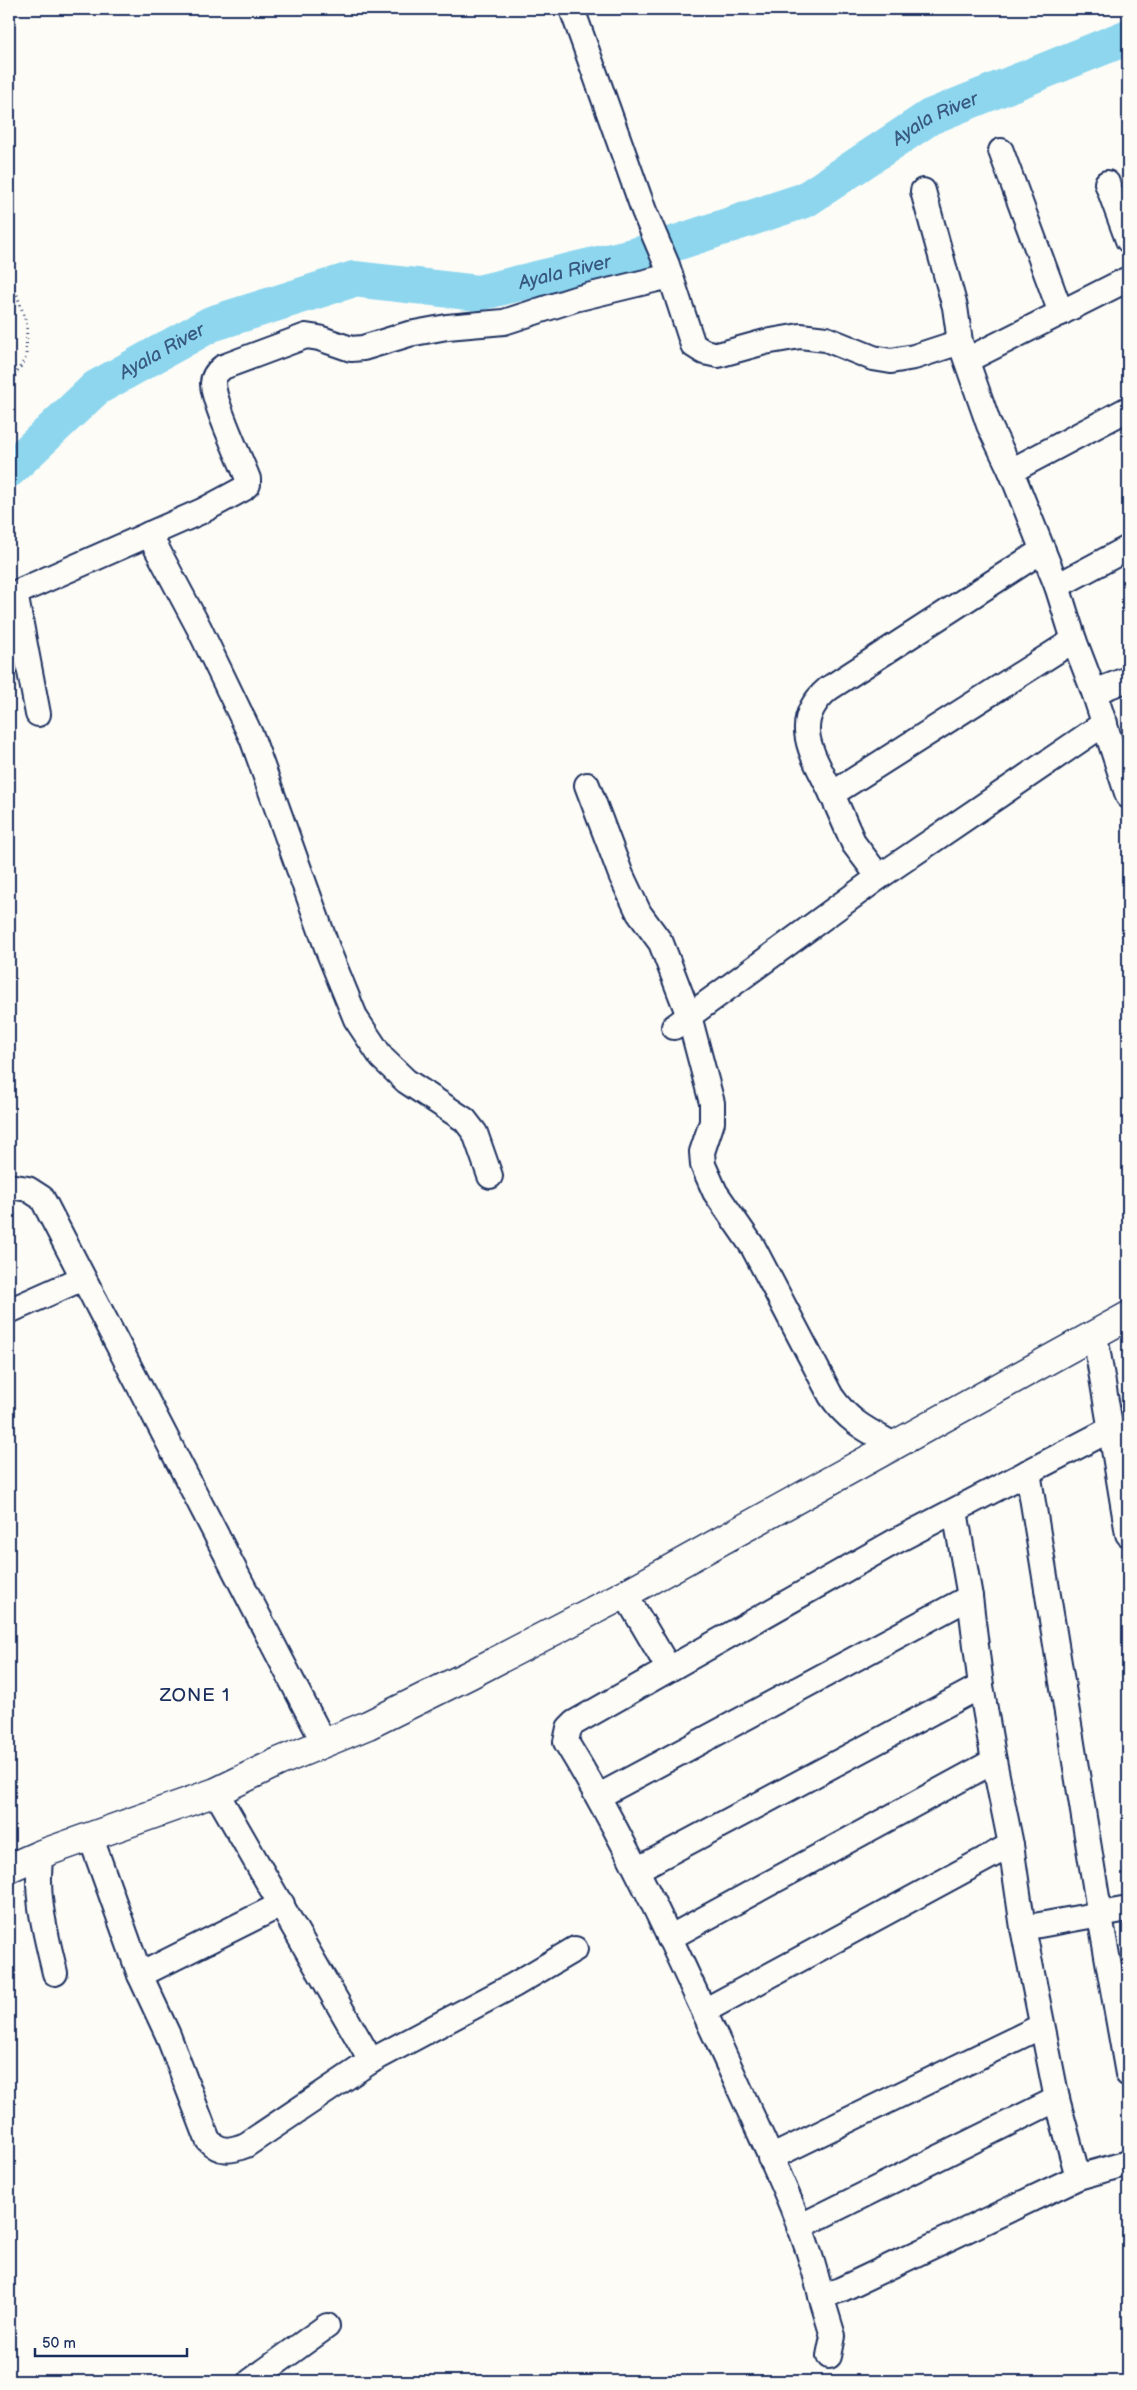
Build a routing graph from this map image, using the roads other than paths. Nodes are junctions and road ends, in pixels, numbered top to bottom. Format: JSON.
{"nodes":[{"id":1,"x":572,"y":9,"type":"edge"},
{"id":2,"x":1001,"y":151,"type":"dead end"},
{"id":3,"x":1107,"y":183,"type":"dead end"},
{"id":4,"x":923,"y":191,"type":"dead end"},
{"id":5,"x":1128,"y":240,"type":"edge"},
{"id":6,"x":668,"y":270,"type":"junction"},
{"id":7,"x":1128,"y":279,"type":"edge"},
{"id":8,"x":1061,"y":313,"type":"junction"},
{"id":9,"x":964,"y":351,"type":"junction"},
{"id":10,"x":1128,"y":409,"type":"edge"},
{"id":11,"x":1011,"y":470,"type":"junction"},
{"id":12,"x":149,"y":534,"type":"junction"},
{"id":13,"x":1128,"y":548,"type":"edge"},
{"id":14,"x":1043,"y":550,"type":"junction"},
{"id":15,"x":1057,"y":586,"type":"junction"},
{"id":16,"x":1074,"y":640,"type":"junction"},
{"id":17,"x":1128,"y":679,"type":"edge"},
{"id":18,"x":1094,"y":692,"type":"junction"},
{"id":19,"x":38,"y":714,"type":"dead end"},
{"id":20,"x":1105,"y":723,"type":"junction"},
{"id":21,"x":587,"y":785,"type":"dead end"},
{"id":22,"x":832,"y":794,"type":"junction"},
{"id":23,"x":1128,"y":796,"type":"edge"},
{"id":24,"x":879,"y":877,"type":"junction"},
{"id":25,"x":682,"y":1021,"type":"junction"},
{"id":26,"x":490,"y":1176,"type":"dead end"},
{"id":27,"x":9,"y":1186,"type":"edge"},
{"id":28,"x":83,"y":1278,"type":"junction"},
{"id":29,"x":9,"y":1311,"type":"edge"},
{"id":30,"x":1128,"y":1316,"type":"edge"},
{"id":31,"x":1094,"y":1335,"type":"junction"},
{"id":32,"x":1111,"y":1429,"type":"junction"},
{"id":33,"x":894,"y":1445,"type":"junction"},
{"id":34,"x":1028,"y":1472,"type":"junction"},
{"id":35,"x":956,"y":1511,"type":"junction"},
{"id":36,"x":1128,"y":1534,"type":"edge"},
{"id":37,"x":625,"y":1594,"type":"junction"},
{"id":38,"x":970,"y":1597,"type":"junction"},
{"id":39,"x":669,"y":1669,"type":"junction"},
{"id":40,"x":981,"y":1686,"type":"junction"},
{"id":41,"x":324,"y":1743,"type":"junction"},
{"id":42,"x":994,"y":1761,"type":"junction"},
{"id":43,"x":216,"y":1792,"type":"junction"},
{"id":44,"x":599,"y":1796,"type":"junction"},
{"id":45,"x":91,"y":1838,"type":"junction"},
{"id":46,"x":1011,"y":1845,"type":"junction"},
{"id":47,"x":41,"y":1854,"type":"junction"},
{"id":48,"x":9,"y":1868,"type":"edge"},
{"id":49,"x":638,"y":1869,"type":"junction"},
{"id":50,"x":282,"y":1904,"type":"junction"},
{"id":51,"x":1128,"y":1908,"type":"edge"},
{"id":52,"x":1100,"y":1916,"type":"junction"},
{"id":53,"x":1023,"y":1928,"type":"junction"},
{"id":54,"x":669,"y":1938,"type":"junction"},
{"id":55,"x":575,"y":1949,"type":"dead end"},
{"id":56,"x":55,"y":1973,"type":"dead end"},
{"id":57,"x":140,"y":1975,"type":"junction"},
{"id":58,"x":704,"y":2011,"type":"junction"},
{"id":59,"x":1042,"y":2026,"type":"junction"},
{"id":60,"x":372,"y":2060,"type":"junction"},
{"id":61,"x":1128,"y":2074,"type":"edge"},
{"id":62,"x":1057,"y":2099,"type":"junction"},
{"id":63,"x":770,"y":2158,"type":"junction"},
{"id":64,"x":1128,"y":2163,"type":"edge"},
{"id":65,"x":1078,"y":2177,"type":"junction"},
{"id":66,"x":799,"y":2227,"type":"junction"},
{"id":67,"x":821,"y":2296,"type":"junction"},
{"id":68,"x":327,"y":2326,"type":"dead end"},
{"id":69,"x":829,"y":2356,"type":"dead end"},
{"id":70,"x":251,"y":2381,"type":"edge"}],
"edges":[{"from":1,"to":6,"type":"street"},
{"from":2,"to":8,"type":"street"},
{"from":3,"to":5,"type":"street"},
{"from":4,"to":9,"type":"street"},
{"from":6,"to":9,"type":"street"},
{"from":6,"to":12,"type":"street"},
{"from":7,"to":8,"type":"street"},
{"from":8,"to":9,"type":"street"},
{"from":9,"to":11,"type":"street"},
{"from":10,"to":11,"type":"street"},
{"from":11,"to":14,"type":"street"},
{"from":12,"to":19,"type":"street"},
{"from":12,"to":26,"type":"street"},
{"from":13,"to":15,"type":"street"},
{"from":14,"to":15,"type":"street"},
{"from":14,"to":22,"type":"street"},
{"from":15,"to":16,"type":"street"},
{"from":16,"to":18,"type":"street"},
{"from":16,"to":22,"type":"street"},
{"from":17,"to":18,"type":"street"},
{"from":18,"to":20,"type":"street"},
{"from":20,"to":23,"type":"street"},
{"from":20,"to":24,"type":"street"},
{"from":21,"to":25,"type":"street"},
{"from":22,"to":24,"type":"street"},
{"from":24,"to":25,"type":"street"},
{"from":25,"to":33,"type":"street"},
{"from":27,"to":28,"type":"street"},
{"from":28,"to":29,"type":"street"},
{"from":28,"to":41,"type":"street"},
{"from":30,"to":31,"type":"street"},
{"from":31,"to":32,"type":"street"},
{"from":31,"to":33,"type":"street"},
{"from":32,"to":34,"type":"street"},
{"from":32,"to":36,"type":"street"},
{"from":33,"to":37,"type":"street"},
{"from":34,"to":35,"type":"street"},
{"from":34,"to":52,"type":"street"},
{"from":35,"to":38,"type":"street"},
{"from":35,"to":39,"type":"street"},
{"from":37,"to":39,"type":"street"},
{"from":37,"to":41,"type":"street"},
{"from":38,"to":40,"type":"street"},
{"from":38,"to":44,"type":"street"},
{"from":39,"to":44,"type":"street"},
{"from":40,"to":42,"type":"street"},
{"from":40,"to":49,"type":"street"},
{"from":41,"to":43,"type":"street"},
{"from":42,"to":46,"type":"street"},
{"from":42,"to":54,"type":"street"},
{"from":43,"to":45,"type":"street"},
{"from":43,"to":50,"type":"street"},
{"from":44,"to":49,"type":"street"},
{"from":45,"to":47,"type":"street"},
{"from":45,"to":57,"type":"street"},
{"from":46,"to":53,"type":"street"},
{"from":46,"to":58,"type":"street"},
{"from":47,"to":48,"type":"street"},
{"from":47,"to":56,"type":"street"},
{"from":49,"to":54,"type":"street"},
{"from":50,"to":57,"type":"street"},
{"from":50,"to":60,"type":"street"},
{"from":51,"to":52,"type":"street"},
{"from":52,"to":53,"type":"street"},
{"from":52,"to":61,"type":"street"},
{"from":53,"to":59,"type":"street"},
{"from":54,"to":58,"type":"street"},
{"from":55,"to":60,"type":"street"},
{"from":57,"to":60,"type":"street"},
{"from":58,"to":63,"type":"street"},
{"from":59,"to":62,"type":"street"},
{"from":59,"to":63,"type":"street"},
{"from":62,"to":65,"type":"street"},
{"from":62,"to":66,"type":"street"},
{"from":63,"to":66,"type":"street"},
{"from":64,"to":65,"type":"street"},
{"from":65,"to":67,"type":"street"},
{"from":66,"to":67,"type":"street"},
{"from":67,"to":69,"type":"street"},
{"from":68,"to":70,"type":"street"}]}
